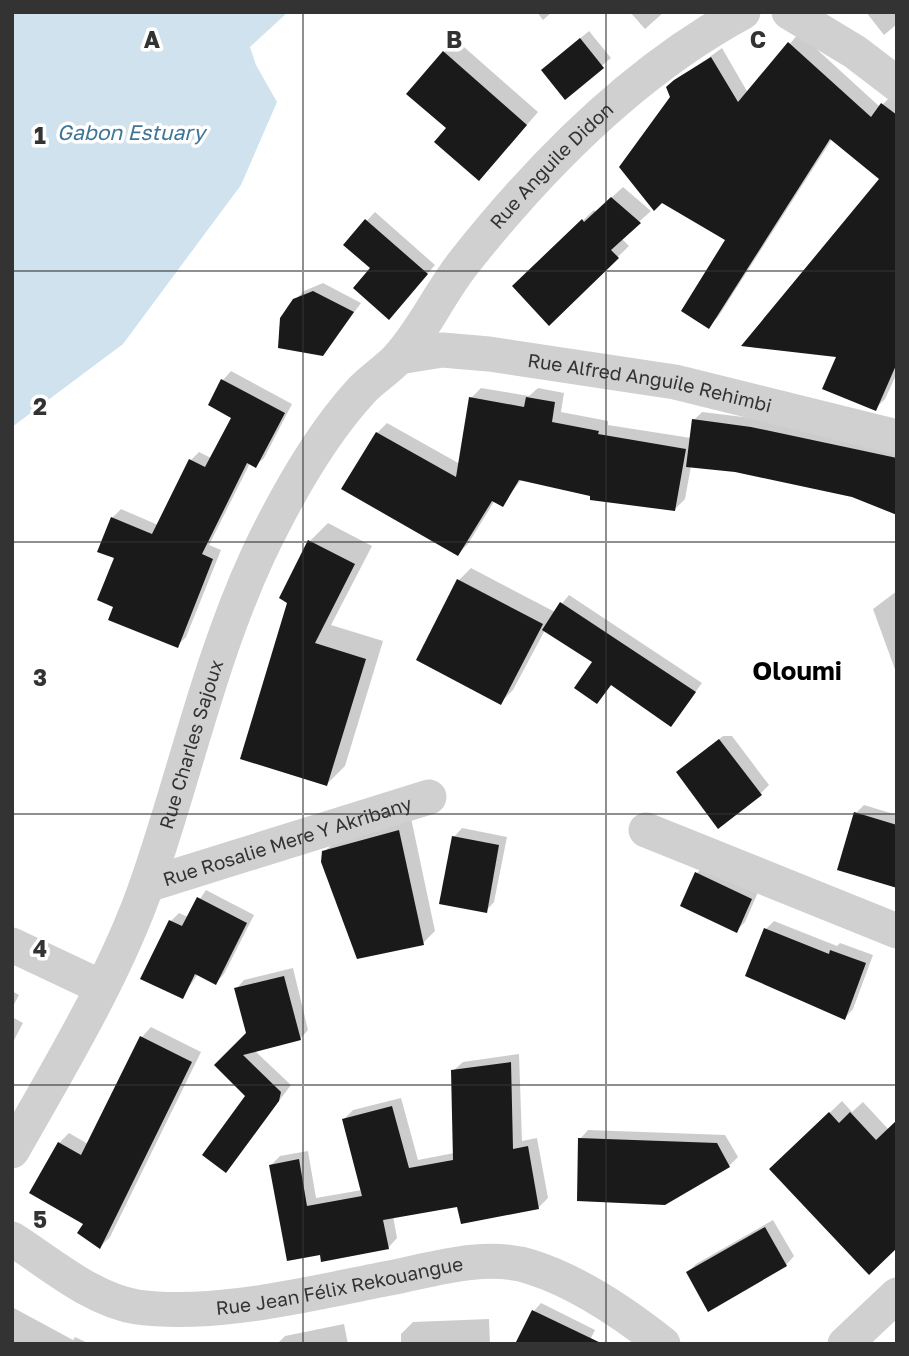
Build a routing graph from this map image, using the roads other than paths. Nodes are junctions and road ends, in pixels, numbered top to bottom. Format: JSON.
{"nodes":[{"id":1,"x":743,"y":12,"type":"edge"},
{"id":2,"x":789,"y":12,"type":"edge"},
{"id":3,"x":897,"y":84,"type":"edge"},
{"id":4,"x":399,"y":357,"type":"junction"},
{"id":5,"x":897,"y":437,"type":"edge"},
{"id":6,"x":429,"y":797,"type":"dead end"},
{"id":7,"x":646,"y":830,"type":"dead end"},
{"id":8,"x":147,"y":885,"type":"junction"},
{"id":9,"x":897,"y":930,"type":"edge"},
{"id":10,"x":12,"y":945,"type":"edge"},
{"id":11,"x":100,"y":987,"type":"junction"},
{"id":12,"x":12,"y":1151,"type":"edge"},
{"id":13,"x":12,"y":1239,"type":"edge"},
{"id":14,"x":897,"y":1295,"type":"edge"},
{"id":15,"x":663,"y":1344,"type":"edge"},
{"id":16,"x":845,"y":1344,"type":"edge"}],
"edges":[{"from":1,"to":4,"type":"street","name":"Rue Anguile Didon"},
{"from":2,"to":3,"type":"street"},
{"from":4,"to":5,"type":"street","name":"Rue Alfred Anguile Rehimbi"},
{"from":4,"to":8,"type":"street","name":"Rue Charles Sajoux"},
{"from":6,"to":8,"type":"street","name":"Rue Rosalie Mere Y Akribany"},
{"from":7,"to":9,"type":"street"},
{"from":8,"to":11,"type":"street","name":"Rue Charles Sajoux"},
{"from":10,"to":11,"type":"street"},
{"from":11,"to":12,"type":"street","name":"Rue Charles Sajoux"},
{"from":13,"to":15,"type":"street","name":"Rue Jean Félix Rekouangue"},
{"from":14,"to":16,"type":"street"}]}
